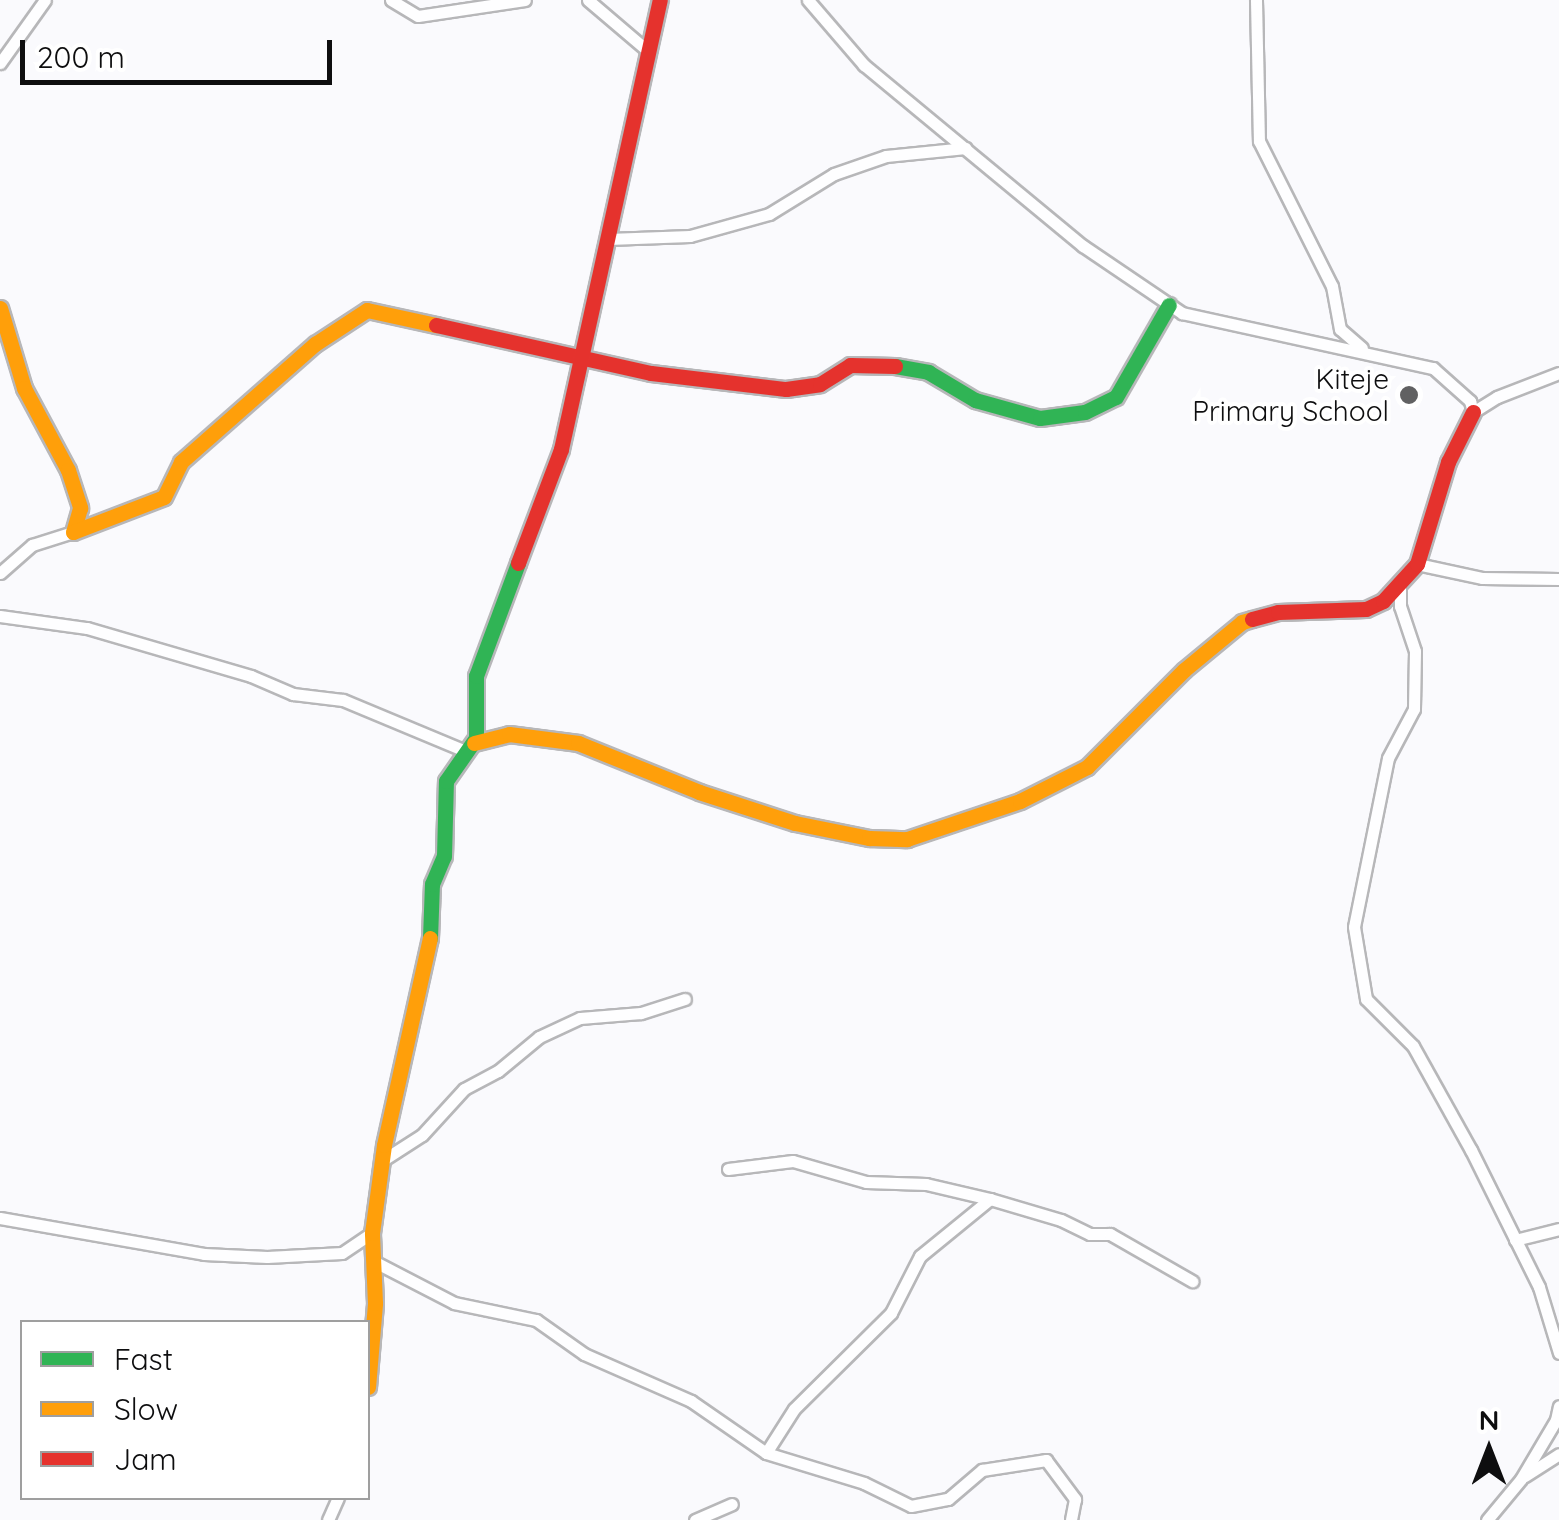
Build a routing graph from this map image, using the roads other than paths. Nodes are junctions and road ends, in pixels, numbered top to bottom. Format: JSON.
{"nodes":[{"id":1,"x":45,"y":0,"type":"edge"},
{"id":2,"x":391,"y":0,"type":"edge"},
{"id":3,"x":525,"y":0,"type":"edge"},
{"id":4,"x":588,"y":0,"type":"edge"},
{"id":5,"x":660,"y":0,"type":"edge"},
{"id":6,"x":808,"y":0,"type":"edge"},
{"id":7,"x":1256,"y":0,"type":"edge"},
{"id":8,"x":649,"y":52,"type":"junction"},
{"id":9,"x":0,"y":63,"type":"edge"},
{"id":10,"x":966,"y":148,"type":"junction"},
{"id":11,"x":608,"y":239,"type":"junction"},
{"id":12,"x":1170,"y":305,"type":"junction"},
{"id":13,"x":0,"y":308,"type":"edge"},
{"id":14,"x":6,"y":347,"type":"edge"},
{"id":15,"x":1366,"y":351,"type":"junction"},
{"id":16,"x":581,"y":358,"type":"junction"},
{"id":17,"x":1559,"y":373,"type":"edge"},
{"id":18,"x":1473,"y":412,"type":"junction"},
{"id":19,"x":73,"y":532,"type":"junction"},
{"id":20,"x":1417,"y":564,"type":"junction"},
{"id":21,"x":0,"y":573,"type":"edge"},
{"id":22,"x":1559,"y":579,"type":"edge"},
{"id":23,"x":1400,"y":583,"type":"junction"},
{"id":24,"x":0,"y":616,"type":"edge"},
{"id":25,"x":468,"y":746,"type":"junction"},
{"id":26,"x":685,"y":999,"type":"dead end"},
{"id":27,"x":383,"y":1160,"type":"junction"},
{"id":28,"x":728,"y":1169,"type":"dead end"},
{"id":29,"x":990,"y":1198,"type":"junction"},
{"id":30,"x":0,"y":1218,"type":"edge"},
{"id":31,"x":1559,"y":1229,"type":"edge"},
{"id":32,"x":372,"y":1233,"type":"junction"},
{"id":33,"x":1515,"y":1240,"type":"junction"},
{"id":34,"x":375,"y":1262,"type":"junction"},
{"id":35,"x":1192,"y":1281,"type":"dead end"},
{"id":36,"x":370,"y":1351,"type":"edge"},
{"id":37,"x":1559,"y":1353,"type":"edge"},
{"id":38,"x":1559,"y":1406,"type":"edge"},
{"id":39,"x":766,"y":1453,"type":"junction"},
{"id":40,"x":1559,"y":1454,"type":"edge"},
{"id":41,"x":1522,"y":1479,"type":"junction"},
{"id":42,"x":732,"y":1504,"type":"dead end"},
{"id":43,"x":695,"y":1520,"type":"edge"},
{"id":44,"x":1071,"y":1520,"type":"edge"},
{"id":45,"x":1487,"y":1520,"type":"edge"}],
"edges":[{"from":1,"to":9,"type":"street"},
{"from":2,"to":3,"type":"street"},
{"from":4,"to":8,"type":"street"},
{"from":5,"to":8,"type":"street"},
{"from":6,"to":10,"type":"street"},
{"from":7,"to":15,"type":"street"},
{"from":8,"to":11,"type":"street"},
{"from":10,"to":11,"type":"street"},
{"from":10,"to":12,"type":"street"},
{"from":11,"to":16,"type":"street"},
{"from":12,"to":15,"type":"street"},
{"from":12,"to":16,"type":"street"},
{"from":13,"to":14,"type":"street"},
{"from":14,"to":19,"type":"street"},
{"from":15,"to":18,"type":"street"},
{"from":16,"to":19,"type":"street"},
{"from":16,"to":25,"type":"street"},
{"from":17,"to":18,"type":"street"},
{"from":18,"to":20,"type":"street"},
{"from":19,"to":21,"type":"street"},
{"from":20,"to":22,"type":"street"},
{"from":20,"to":23,"type":"street"},
{"from":23,"to":25,"type":"street"},
{"from":23,"to":33,"type":"street"},
{"from":24,"to":25,"type":"street"},
{"from":25,"to":27,"type":"street"},
{"from":26,"to":27,"type":"street"},
{"from":27,"to":32,"type":"street"},
{"from":28,"to":29,"type":"street"},
{"from":29,"to":35,"type":"street"},
{"from":29,"to":39,"type":"street"},
{"from":30,"to":32,"type":"street"},
{"from":31,"to":33,"type":"street"},
{"from":32,"to":34,"type":"street"},
{"from":33,"to":37,"type":"street"},
{"from":34,"to":36,"type":"street"},
{"from":34,"to":39,"type":"street"},
{"from":38,"to":41,"type":"street"},
{"from":39,"to":44,"type":"street"},
{"from":40,"to":41,"type":"street"},
{"from":41,"to":45,"type":"street"},
{"from":42,"to":43,"type":"street"}]}
